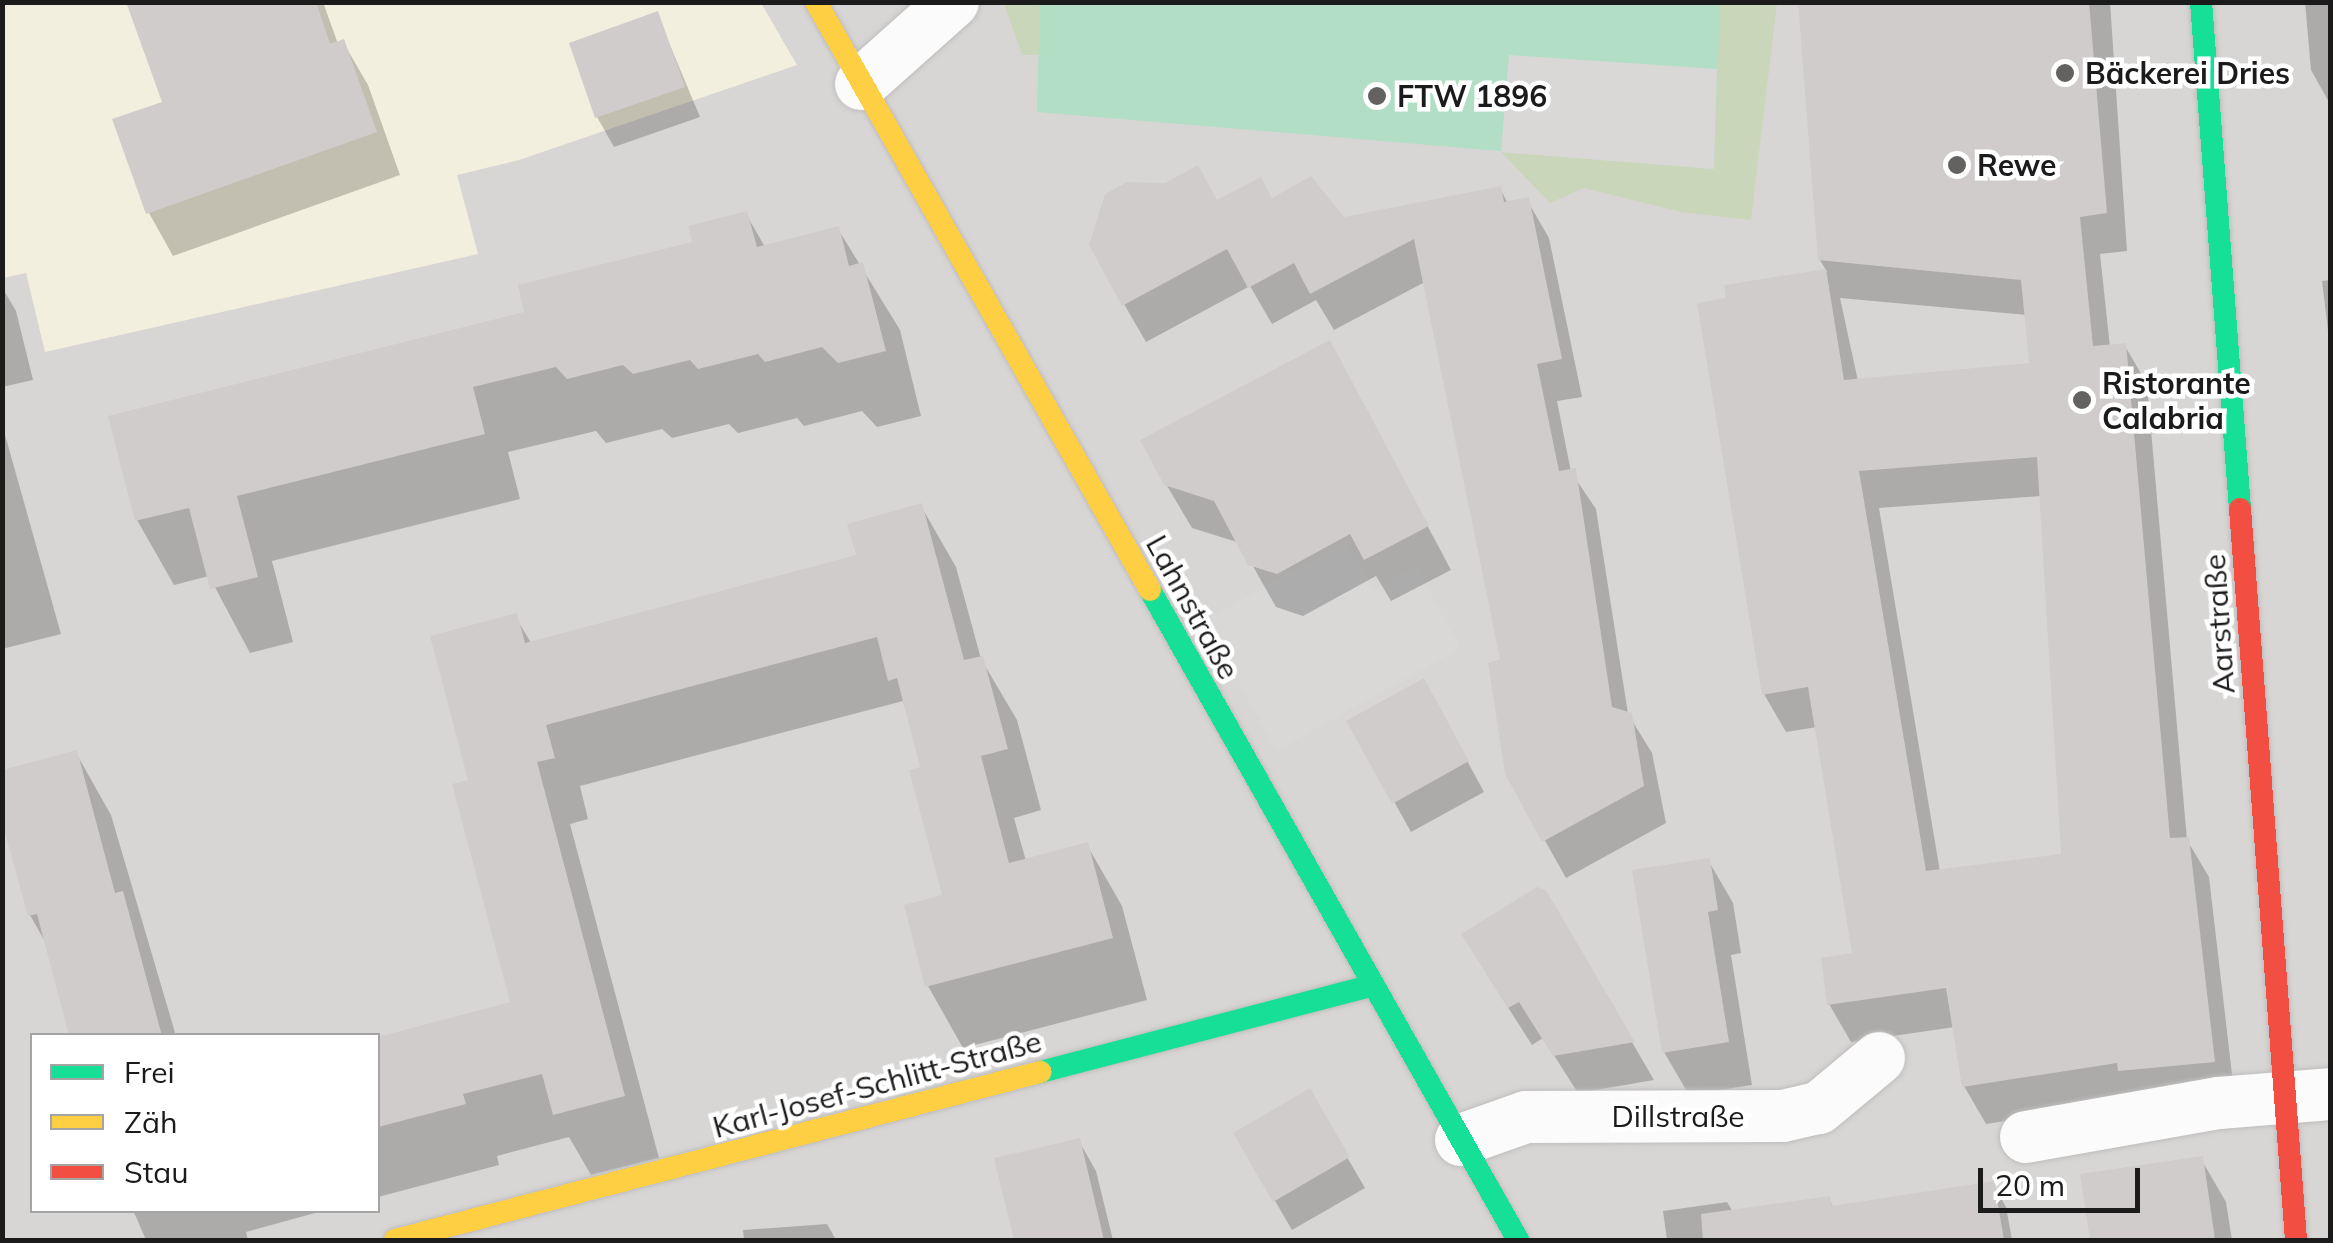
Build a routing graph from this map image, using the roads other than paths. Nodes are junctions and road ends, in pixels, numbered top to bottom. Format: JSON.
{"nodes":[{"id":1,"x":816,"y":2,"type":"edge"},
{"id":2,"x":954,"y":2,"type":"edge"},
{"id":3,"x":2202,"y":2,"type":"edge"},
{"id":4,"x":861,"y":84,"type":"junction"},
{"id":5,"x":1373,"y":985,"type":"junction"},
{"id":6,"x":1879,"y":1058,"type":"dead end"},
{"id":7,"x":2308,"y":1094,"type":"edge"},
{"id":8,"x":2026,"y":1137,"type":"dead end"},
{"id":9,"x":1462,"y":1140,"type":"junction"},
{"id":10,"x":396,"y":1240,"type":"edge"},
{"id":11,"x":1518,"y":1240,"type":"edge"},
{"id":12,"x":2296,"y":1240,"type":"edge"}],
"edges":[{"from":1,"to":4,"type":"street","name":"Lahnstraße"},
{"from":2,"to":4,"type":"street"},
{"from":3,"to":7,"type":"street","name":"Aarstraße"},
{"from":4,"to":5,"type":"street","name":"Lahnstraße"},
{"from":5,"to":9,"type":"street","name":"Lahnstraße"},
{"from":5,"to":10,"type":"street","name":"Karl-Josef-Schlitt-Straße"},
{"from":6,"to":9,"type":"street","name":"Dillstraße"},
{"from":7,"to":8,"type":"street"},
{"from":7,"to":12,"type":"street","name":"Aarstraße"},
{"from":9,"to":11,"type":"street","name":"Lahnstraße"}]}
